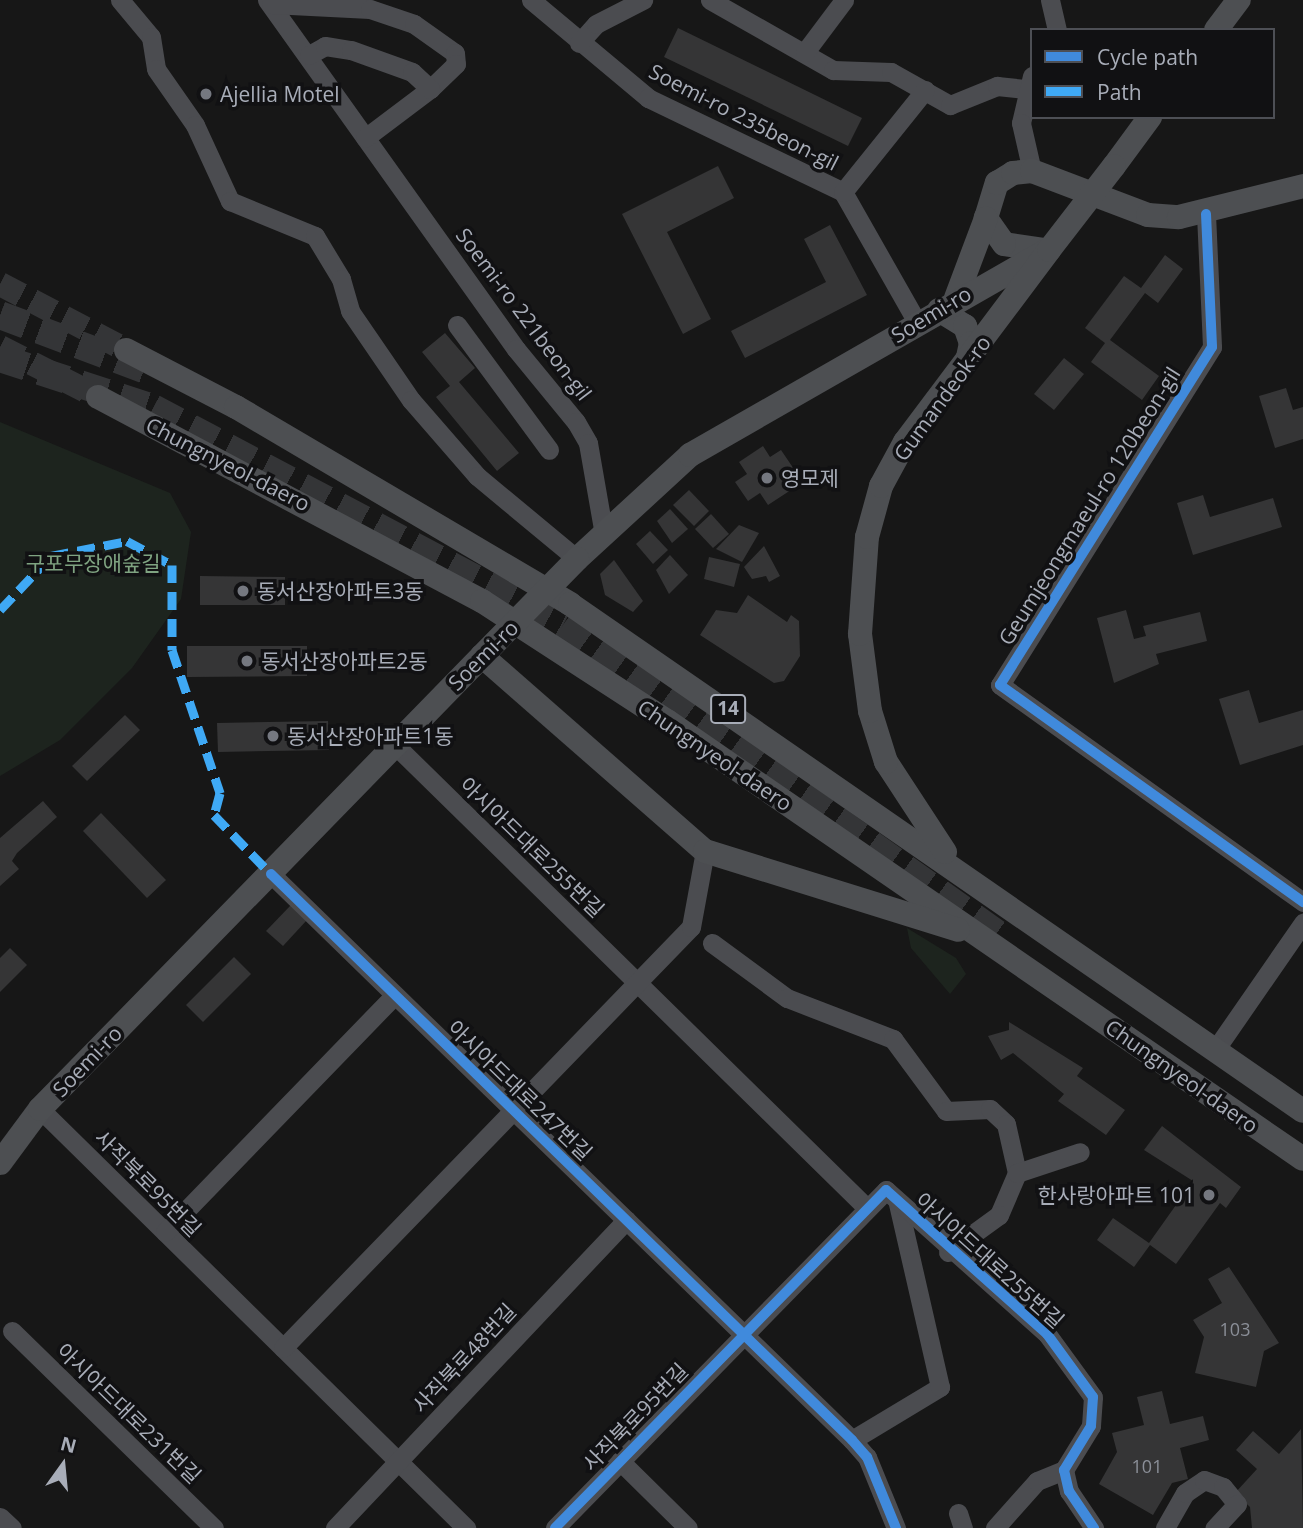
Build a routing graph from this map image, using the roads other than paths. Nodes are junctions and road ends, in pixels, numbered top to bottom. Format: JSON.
{"nodes":[{"id":1,"x":120,"y":0,"type":"edge"},
{"id":2,"x":531,"y":0,"type":"edge"},
{"id":3,"x":643,"y":0,"type":"edge"},
{"id":4,"x":710,"y":0,"type":"edge"},
{"id":5,"x":844,"y":0,"type":"edge"},
{"id":6,"x":1050,"y":0,"type":"edge"},
{"id":7,"x":1239,"y":0,"type":"edge"},
{"id":8,"x":269,"y":2,"type":"edge"},
{"id":9,"x":1057,"y":28,"type":"edge"},
{"id":10,"x":1218,"y":28,"type":"edge"},
{"id":11,"x":579,"y":43,"type":"junction"},
{"id":12,"x":805,"y":52,"type":"junction"},
{"id":13,"x":309,"y":55,"type":"junction"},
{"id":14,"x":1030,"y":82,"type":"edge"},
{"id":15,"x":430,"y":89,"type":"junction"},
{"id":16,"x":925,"y":90,"type":"junction"},
{"id":17,"x":1149,"y":119,"type":"edge"},
{"id":18,"x":365,"y":138,"type":"junction"},
{"id":19,"x":1032,"y":171,"type":"junction"},
{"id":20,"x":1303,"y":186,"type":"edge"},
{"id":21,"x":843,"y":192,"type":"junction"},
{"id":22,"x":1206,"y":214,"type":"junction"},
{"id":23,"x":986,"y":218,"type":"junction"},
{"id":24,"x":1049,"y":250,"type":"junction"},
{"id":25,"x":947,"y":304,"type":"junction"},
{"id":26,"x":918,"y":324,"type":"junction"},
{"id":27,"x":457,"y":325,"type":"dead end"},
{"id":28,"x":126,"y":350,"type":"tunnel mouth"},
{"id":29,"x":521,"y":352,"type":"junction"},
{"id":30,"x":967,"y":362,"type":"junction"},
{"id":31,"x":493,"y":374,"type":"junction"},
{"id":32,"x":98,"y":397,"type":"tunnel mouth"},
{"id":33,"x":549,"y":450,"type":"dead end"},
{"id":34,"x":604,"y":535,"type":"junction"},
{"id":35,"x":577,"y":559,"type":"junction"},
{"id":36,"x":482,"y":656,"type":"junction"},
{"id":37,"x":394,"y":744,"type":"junction"},
{"id":38,"x":705,"y":851,"type":"junction"},
{"id":39,"x":958,"y":869,"type":"junction"},
{"id":40,"x":271,"y":874,"type":"junction"},
{"id":41,"x":1303,"y":902,"type":"edge"},
{"id":42,"x":1303,"y":923,"type":"edge"},
{"id":43,"x":982,"y":937,"type":"junction"},
{"id":44,"x":712,"y":943,"type":"dead end"},
{"id":45,"x":638,"y":983,"type":"junction"},
{"id":46,"x":395,"y":995,"type":"junction"},
{"id":47,"x":1215,"y":1050,"type":"junction"},
{"id":48,"x":40,"y":1109,"type":"junction"},
{"id":49,"x":515,"y":1111,"type":"junction"},
{"id":50,"x":1303,"y":1111,"type":"edge"},
{"id":51,"x":1080,"y":1152,"type":"dead end"},
{"id":52,"x":1303,"y":1159,"type":"edge"},
{"id":53,"x":0,"y":1163,"type":"edge"},
{"id":54,"x":1017,"y":1173,"type":"junction"},
{"id":55,"x":898,"y":1203,"type":"junction"},
{"id":56,"x":865,"y":1206,"type":"junction"},
{"id":57,"x":626,"y":1220,"type":"junction"},
{"id":58,"x":165,"y":1232,"type":"junction"},
{"id":59,"x":948,"y":1252,"type":"junction"},
{"id":60,"x":12,"y":1331,"type":"dead end"},
{"id":61,"x":743,"y":1333,"type":"junction"},
{"id":62,"x":283,"y":1348,"type":"junction"},
{"id":63,"x":852,"y":1440,"type":"junction"},
{"id":64,"x":398,"y":1461,"type":"junction"},
{"id":65,"x":620,"y":1461,"type":"junction"},
{"id":66,"x":1064,"y":1470,"type":"junction"},
{"id":67,"x":0,"y":1517,"type":"edge"},
{"id":68,"x":12,"y":1528,"type":"edge"},
{"id":69,"x":214,"y":1528,"type":"edge"},
{"id":70,"x":335,"y":1528,"type":"edge"},
{"id":71,"x":466,"y":1528,"type":"edge"},
{"id":72,"x":555,"y":1528,"type":"edge"},
{"id":73,"x":688,"y":1528,"type":"edge"},
{"id":74,"x":896,"y":1528,"type":"edge"},
{"id":75,"x":995,"y":1528,"type":"edge"},
{"id":76,"x":1094,"y":1528,"type":"edge"},
{"id":77,"x":1166,"y":1528,"type":"edge"},
{"id":78,"x":1215,"y":1528,"type":"edge"}],
"edges":[{"from":1,"to":35,"type":"street"},
{"from":2,"to":11,"type":"street","name":"Soemi-ro 235beon-gil"},
{"from":3,"to":11,"type":"street"},
{"from":4,"to":12,"type":"street"},
{"from":5,"to":12,"type":"street"},
{"from":6,"to":9,"type":"street"},
{"from":7,"to":10,"type":"main road"},
{"from":8,"to":13,"type":"street","name":"Soemi-ro 221beon-gil"},
{"from":8,"to":15,"type":"street","name":"Soemi-ro 221beon-gil"},
{"from":11,"to":21,"type":"street","name":"Soemi-ro 235beon-gil"},
{"from":12,"to":16,"type":"street"},
{"from":13,"to":15,"type":"street"},
{"from":13,"to":18,"type":"street","name":"Soemi-ro 221beon-gil"},
{"from":14,"to":16,"type":"street"},
{"from":14,"to":19,"type":"street"},
{"from":15,"to":18,"type":"street","name":"Soemi-ro 221beon-gil"},
{"from":16,"to":21,"type":"street","name":"Soemi-ro 235beon-gil"},
{"from":17,"to":24,"type":"main road","name":"Gumandeok-ro","bridge":true},
{"from":18,"to":29,"type":"street","name":"Soemi-ro 221beon-gil"},
{"from":19,"to":22,"type":"main road"},
{"from":19,"to":23,"type":"main road"},
{"from":20,"to":22,"type":"main road"},
{"from":21,"to":26,"type":"street","name":"Soemi-ro 235beon-gil"},
{"from":22,"to":41,"type":"street","name":"Geumjeongmaeul-ro 120beon-gil"},
{"from":23,"to":24,"type":"main road"},
{"from":23,"to":25,"type":"main road"},
{"from":24,"to":25,"type":"main road","name":"Soemi-ro"},
{"from":24,"to":30,"type":"main road","name":"Gumandeok-ro"},
{"from":25,"to":26,"type":"main road","name":"Soemi-ro"},
{"from":25,"to":30,"type":"main road"},
{"from":26,"to":34,"type":"main road","name":"Soemi-ro"},
{"from":27,"to":31,"type":"street"},
{"from":28,"to":39,"type":"main road","name":"Chungnyeol-daero","number":"14"},
{"from":29,"to":31,"type":"street"},
{"from":29,"to":34,"type":"street","name":"Soemi-ro 221beon-gil"},
{"from":30,"to":39,"type":"main road","name":"Gumandeok-ro"},
{"from":31,"to":33,"type":"street"},
{"from":32,"to":43,"type":"main road","name":"Chungnyeol-daero"},
{"from":34,"to":35,"type":"main road","name":"Soemi-ro"},
{"from":35,"to":36,"type":"main road","name":"Soemi-ro","bridge":true},
{"from":36,"to":37,"type":"main road","name":"Soemi-ro"},
{"from":36,"to":38,"type":"main road"},
{"from":37,"to":40,"type":"main road","name":"Soemi-ro"},
{"from":37,"to":45,"type":"street","name":"아시아드대로255번길"},
{"from":38,"to":43,"type":"main road"},
{"from":38,"to":45,"type":"street"},
{"from":39,"to":47,"type":"main road","name":"Chungnyeol-daero","number":"14"},
{"from":40,"to":46,"type":"street","name":"아시아드대로247번길"},
{"from":40,"to":48,"type":"main road","name":"Soemi-ro"},
{"from":42,"to":47,"type":"street"},
{"from":43,"to":52,"type":"main road","name":"Chungnyeol-daero"},
{"from":44,"to":54,"type":"street"},
{"from":45,"to":49,"type":"street","name":"아시아드대로247번길"},
{"from":45,"to":56,"type":"street","name":"아시아드대로255번길"},
{"from":46,"to":49,"type":"street","name":"아시아드대로247번길"},
{"from":46,"to":58,"type":"street"},
{"from":47,"to":50,"type":"main road","name":"Chungnyeol-daero","number":"14"},
{"from":48,"to":53,"type":"main road","name":"Soemi-ro"},
{"from":48,"to":58,"type":"street","name":"사직북로95번길"},
{"from":49,"to":57,"type":"street","name":"아시아드대로247번길"},
{"from":49,"to":62,"type":"street"},
{"from":51,"to":54,"type":"street"},
{"from":54,"to":59,"type":"street"},
{"from":55,"to":56,"type":"street","name":"아시아드대로255번길"},
{"from":55,"to":59,"type":"street","name":"아시아드대로255번길"},
{"from":55,"to":63,"type":"street"},
{"from":56,"to":61,"type":"street"},
{"from":57,"to":61,"type":"street","name":"아시아드대로247번길"},
{"from":57,"to":64,"type":"street","name":"사직북로48번길"},
{"from":58,"to":62,"type":"street","name":"사직북로95번길"},
{"from":59,"to":66,"type":"street","name":"아시아드대로255번길"},
{"from":60,"to":69,"type":"street","name":"아시아드대로231번길"},
{"from":61,"to":63,"type":"street","name":"아시아드대로247번길"},
{"from":61,"to":65,"type":"street","name":"사직북로95번길"},
{"from":62,"to":64,"type":"street","name":"사직북로95번길"},
{"from":63,"to":74,"type":"street","name":"아시아드대로247번길"},
{"from":64,"to":70,"type":"street","name":"사직북로48번길"},
{"from":64,"to":71,"type":"street","name":"사직북로95번길"},
{"from":65,"to":72,"type":"street","name":"사직북로95번길"},
{"from":65,"to":73,"type":"street"},
{"from":66,"to":75,"type":"street"},
{"from":66,"to":76,"type":"street"},
{"from":67,"to":68,"type":"street"},
{"from":77,"to":78,"type":"street"}]}
